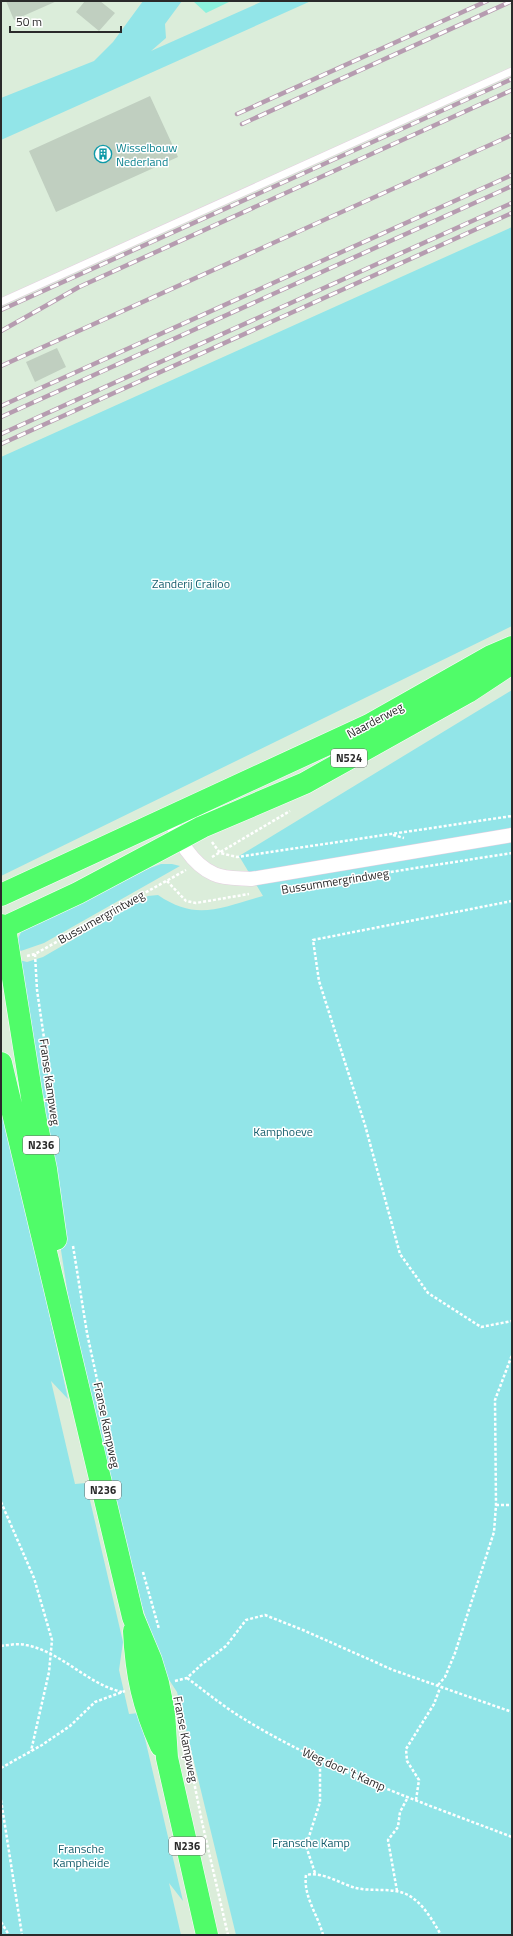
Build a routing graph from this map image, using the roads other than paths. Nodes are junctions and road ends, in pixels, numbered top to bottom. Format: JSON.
{"nodes":[{"id":1,"x":512,"y":71,"type":"edge"},
{"id":2,"x":1,"y":302,"type":"edge"},
{"id":3,"x":512,"y":647,"type":"edge"},
{"id":4,"x":512,"y":663,"type":"edge"},
{"id":5,"x":169,"y":817,"type":"junction"},
{"id":6,"x":512,"y":835,"type":"edge"},
{"id":7,"x":179,"y":840,"type":"junction"},
{"id":8,"x":1,"y":895,"type":"edge"},
{"id":9,"x":2,"y":927,"type":"edge"},
{"id":10,"x":1,"y":1062,"type":"edge"},
{"id":11,"x":74,"y":1363,"type":"junction"},
{"id":12,"x":208,"y":1935,"type":"edge"}],
"edges":[{"from":1,"to":2,"type":"lane"},
{"from":3,"to":5,"type":"main road","name":"Naarderweg","number":"N524"},
{"from":4,"to":7,"type":"main road","name":"Naarderweg","number":"N524"},
{"from":5,"to":7,"type":"street","name":"Bussummergrindweg"},
{"from":5,"to":8,"type":"main road","number":"N524"},
{"from":6,"to":7,"type":"street","name":"Bussummergrindweg"},
{"from":7,"to":9,"type":"main road","number":"N524"},
{"from":9,"to":11,"type":"main road","name":"Franse Kampweg","number":"N236"},
{"from":10,"to":11,"type":"main road","name":"Franse Kampweg","number":"N236"},
{"from":11,"to":12,"type":"main road","name":"Franse Kampweg","number":"N236"}]}
